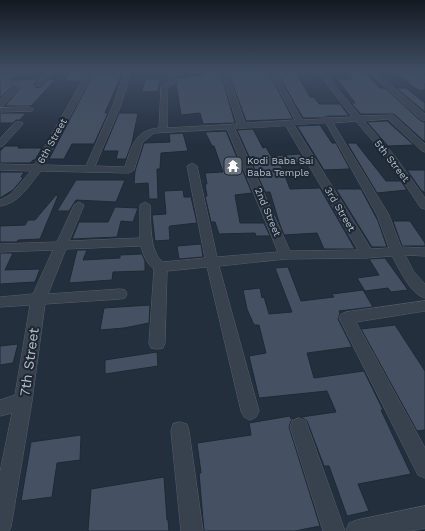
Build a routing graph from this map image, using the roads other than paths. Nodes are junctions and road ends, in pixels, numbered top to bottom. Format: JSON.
{"nodes":[{"id":1,"x":8,"y":96,"type":"edge"},
{"id":2,"x":77,"y":96,"type":"edge"},
{"id":3,"x":120,"y":96,"type":"edge"},
{"id":4,"x":164,"y":96,"type":"edge"},
{"id":5,"x":232,"y":96,"type":"edge"},
{"id":6,"x":285,"y":96,"type":"edge"},
{"id":7,"x":340,"y":96,"type":"edge"},
{"id":8,"x":399,"y":96,"type":"edge"},
{"id":9,"x":0,"y":104,"type":"edge"},
{"id":10,"x":29,"y":109,"type":"dead end"},
{"id":11,"x":0,"y":110,"type":"edge"},
{"id":12,"x":357,"y":118,"type":"junction"},
{"id":13,"x":425,"y":118,"type":"edge"},
{"id":14,"x":327,"y":119,"type":"junction"},
{"id":15,"x":298,"y":121,"type":"junction"},
{"id":16,"x":288,"y":122,"type":"junction"},
{"id":17,"x":19,"y":124,"type":"dead end"},
{"id":18,"x":242,"y":125,"type":"junction"},
{"id":19,"x":230,"y":126,"type":"junction"},
{"id":20,"x":163,"y":130,"type":"junction"},
{"id":21,"x":0,"y":144,"type":"edge"},
{"id":22,"x":425,"y":148,"type":"edge"},
{"id":23,"x":192,"y":166,"type":"dead end"},
{"id":24,"x":0,"y":167,"type":"edge"},
{"id":25,"x":37,"y":169,"type":"junction"},
{"id":26,"x":89,"y":170,"type":"junction"},
{"id":27,"x":0,"y":203,"type":"edge"},
{"id":28,"x":79,"y":204,"type":"dead end"},
{"id":29,"x":145,"y":205,"type":"dead end"},
{"id":30,"x":425,"y":206,"type":"edge"},
{"id":31,"x":147,"y":242,"type":"junction"},
{"id":32,"x":62,"y":246,"type":"junction"},
{"id":33,"x":0,"y":248,"type":"edge"},
{"id":34,"x":396,"y":251,"type":"junction"},
{"id":35,"x":425,"y":252,"type":"edge"},
{"id":36,"x":367,"y":254,"type":"junction"},
{"id":37,"x":286,"y":255,"type":"junction"},
{"id":38,"x":212,"y":262,"type":"junction"},
{"id":39,"x":161,"y":267,"type":"junction"},
{"id":40,"x":425,"y":293,"type":"edge"},
{"id":41,"x":120,"y":294,"type":"dead end"},
{"id":42,"x":38,"y":300,"type":"junction"},
{"id":43,"x":0,"y":302,"type":"edge"},
{"id":44,"x":425,"y":306,"type":"edge"},
{"id":45,"x":157,"y":342,"type":"dead end"},
{"id":46,"x":23,"y":401,"type":"junction"},
{"id":47,"x":0,"y":408,"type":"edge"},
{"id":48,"x":250,"y":411,"type":"dead end"},
{"id":49,"x":299,"y":427,"type":"dead end"},
{"id":50,"x":180,"y":431,"type":"dead end"},
{"id":51,"x":425,"y":468,"type":"edge"},
{"id":52,"x":425,"y":517,"type":"edge"},
{"id":53,"x":0,"y":526,"type":"edge"},
{"id":54,"x":192,"y":531,"type":"edge"},
{"id":55,"x":334,"y":531,"type":"edge"},
{"id":56,"x":357,"y":531,"type":"edge"}],
"edges":[{"from":1,"to":9,"type":"street"},
{"from":2,"to":25,"type":"street","name":"6th Street"},
{"from":3,"to":26,"type":"street"},
{"from":4,"to":20,"type":"street"},
{"from":5,"to":18,"type":"street"},
{"from":6,"to":15,"type":"street"},
{"from":7,"to":12,"type":"street","name":"5th Street"},
{"from":8,"to":13,"type":"street"},
{"from":10,"to":11,"type":"street"},
{"from":12,"to":14,"type":"street"},
{"from":12,"to":22,"type":"street"},
{"from":12,"to":30,"type":"street","name":"5th Street"},
{"from":14,"to":15,"type":"street"},
{"from":14,"to":34,"type":"street"},
{"from":15,"to":16,"type":"street"},
{"from":16,"to":18,"type":"street"},
{"from":16,"to":36,"type":"street","name":"3rd Street"},
{"from":17,"to":21,"type":"street"},
{"from":18,"to":19,"type":"street"},
{"from":19,"to":20,"type":"street"},
{"from":19,"to":37,"type":"street","name":"2nd Street"},
{"from":20,"to":26,"type":"street"},
{"from":23,"to":38,"type":"street"},
{"from":24,"to":25,"type":"street"},
{"from":25,"to":26,"type":"street"},
{"from":25,"to":27,"type":"street","name":"6th Street"},
{"from":28,"to":32,"type":"street","name":"7th Street"},
{"from":29,"to":31,"type":"street"},
{"from":31,"to":32,"type":"street"},
{"from":31,"to":39,"type":"street"},
{"from":32,"to":33,"type":"street"},
{"from":32,"to":42,"type":"street","name":"7th Street"},
{"from":34,"to":35,"type":"street"},
{"from":34,"to":36,"type":"street"},
{"from":34,"to":40,"type":"street"},
{"from":36,"to":37,"type":"street"},
{"from":37,"to":38,"type":"street"},
{"from":38,"to":39,"type":"street"},
{"from":38,"to":48,"type":"street"},
{"from":39,"to":45,"type":"street"},
{"from":41,"to":42,"type":"street"},
{"from":42,"to":43,"type":"street"},
{"from":42,"to":46,"type":"street","name":"7th Street"},
{"from":44,"to":51,"type":"street"},
{"from":46,"to":47,"type":"street"},
{"from":46,"to":53,"type":"street","name":"7th Street"},
{"from":49,"to":55,"type":"street"},
{"from":50,"to":54,"type":"street"},
{"from":52,"to":56,"type":"street"}]}
